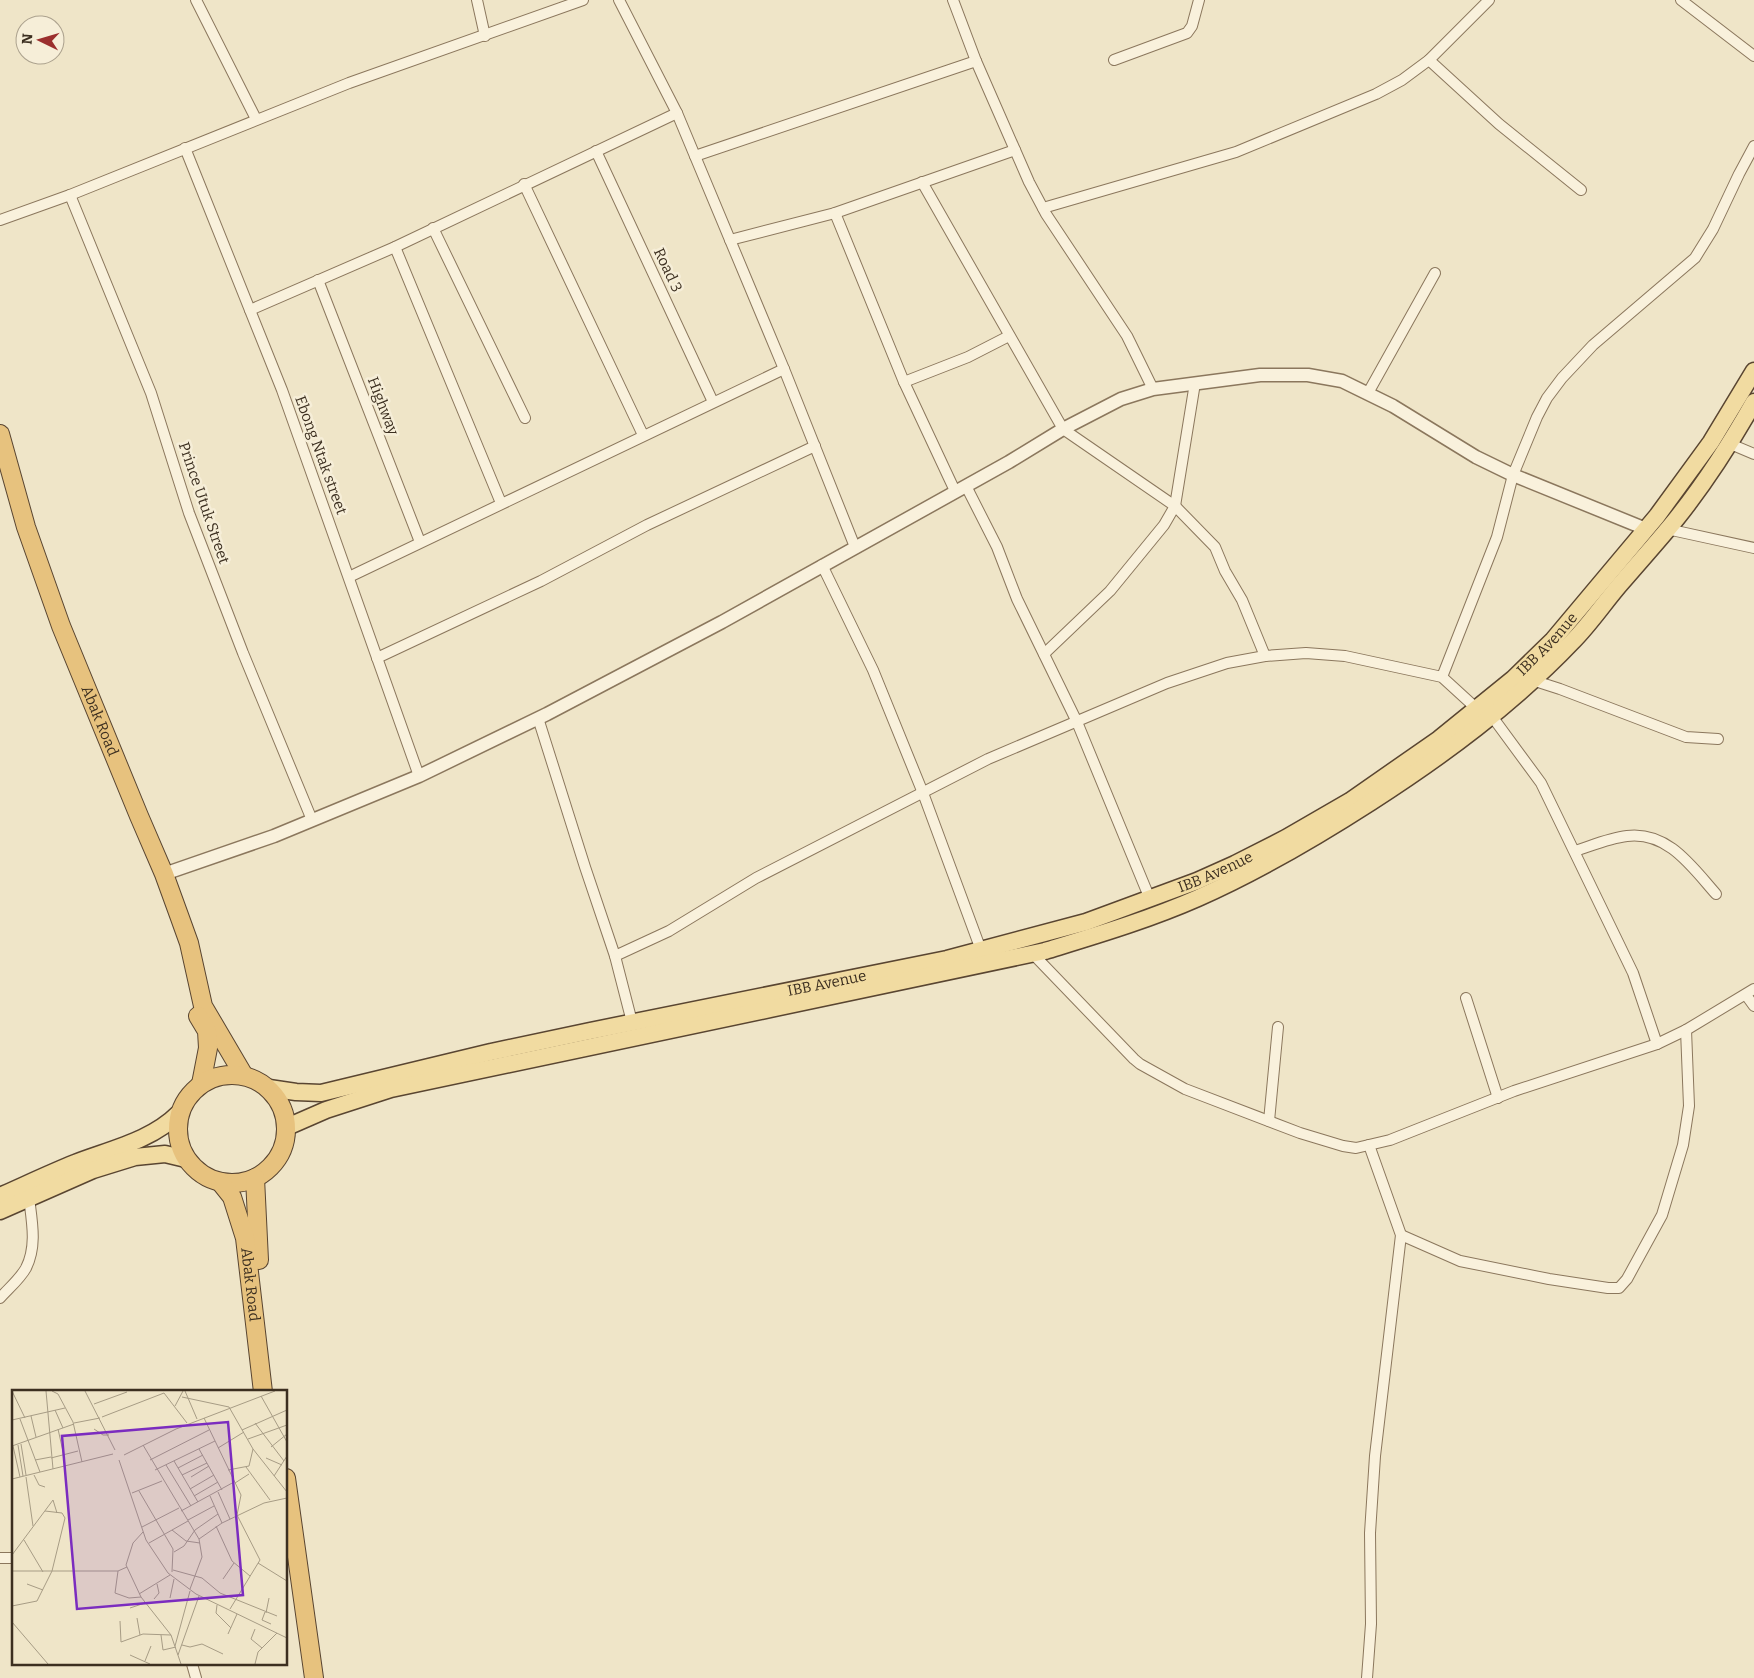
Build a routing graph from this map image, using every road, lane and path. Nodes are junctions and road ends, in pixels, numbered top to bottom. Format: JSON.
{"nodes":[{"id":1,"x":196,"y":0,"type":"edge"},
{"id":2,"x":477,"y":0,"type":"edge"},
{"id":3,"x":583,"y":0,"type":"edge"},
{"id":4,"x":619,"y":0,"type":"edge"},
{"id":5,"x":953,"y":0,"type":"edge"},
{"id":6,"x":1199,"y":0,"type":"edge"},
{"id":7,"x":1489,"y":0,"type":"edge"},
{"id":8,"x":1681,"y":0,"type":"edge"},
{"id":9,"x":485,"y":36,"type":"junction"},
{"id":10,"x":1754,"y":56,"type":"edge"},
{"id":11,"x":976,"y":60,"type":"junction"},
{"id":12,"x":1114,"y":60,"type":"dead end"},
{"id":13,"x":1429,"y":60,"type":"junction"},
{"id":14,"x":677,"y":114,"type":"junction"},
{"id":15,"x":256,"y":119,"type":"junction"},
{"id":16,"x":1754,"y":146,"type":"edge"},
{"id":17,"x":185,"y":148,"type":"junction"},
{"id":18,"x":1015,"y":150,"type":"junction"},
{"id":19,"x":596,"y":151,"type":"junction"},
{"id":20,"x":695,"y":156,"type":"junction"},
{"id":21,"x":922,"y":182,"type":"junction"},
{"id":22,"x":524,"y":184,"type":"junction"},
{"id":23,"x":1581,"y":190,"type":"dead end"},
{"id":24,"x":70,"y":195,"type":"junction"},
{"id":25,"x":1043,"y":208,"type":"junction"},
{"id":26,"x":835,"y":213,"type":"junction"},
{"id":27,"x":0,"y":220,"type":"edge"},
{"id":28,"x":433,"y":228,"type":"junction"},
{"id":29,"x":730,"y":240,"type":"junction"},
{"id":30,"x":395,"y":246,"type":"junction"},
{"id":31,"x":1435,"y":273,"type":"dead end"},
{"id":32,"x":318,"y":280,"type":"junction"},
{"id":33,"x":250,"y":310,"type":"junction"},
{"id":34,"x":1009,"y":336,"type":"junction"},
{"id":35,"x":784,"y":369,"type":"junction"},
{"id":36,"x":1754,"y":371,"type":"edge"},
{"id":37,"x":904,"y":382,"type":"junction"},
{"id":38,"x":1194,"y":383,"type":"junction"},
{"id":39,"x":1154,"y":389,"type":"junction"},
{"id":40,"x":1368,"y":393,"type":"junction"},
{"id":41,"x":713,"y":402,"type":"junction"},
{"id":42,"x":1754,"y":402,"type":"edge"},
{"id":43,"x":525,"y":418,"type":"dead end"},
{"id":44,"x":1063,"y":429,"type":"junction"},
{"id":45,"x":0,"y":434,"type":"edge"},
{"id":46,"x":643,"y":435,"type":"junction"},
{"id":47,"x":1728,"y":443,"type":"junction"},
{"id":48,"x":814,"y":446,"type":"junction"},
{"id":49,"x":1754,"y":454,"type":"edge"},
{"id":50,"x":0,"y":469,"type":"edge"},
{"id":51,"x":1513,"y":475,"type":"junction"},
{"id":52,"x":961,"y":488,"type":"junction"},
{"id":53,"x":501,"y":503,"type":"junction"},
{"id":54,"x":1175,"y":506,"type":"junction"},
{"id":55,"x":1646,"y":529,"type":"junction"},
{"id":56,"x":1667,"y":529,"type":"junction"},
{"id":57,"x":420,"y":542,"type":"junction"},
{"id":58,"x":855,"y":547,"type":"junction"},
{"id":59,"x":1754,"y":548,"type":"edge"},
{"id":60,"x":822,"y":565,"type":"junction"},
{"id":61,"x":348,"y":577,"type":"junction"},
{"id":62,"x":1044,"y":654,"type":"junction"},
{"id":63,"x":1264,"y":656,"type":"junction"},
{"id":64,"x":377,"y":658,"type":"junction"},
{"id":65,"x":1442,"y":677,"type":"junction"},
{"id":66,"x":1532,"y":680,"type":"junction"},
{"id":67,"x":1484,"y":712,"type":"junction"},
{"id":68,"x":538,"y":718,"type":"junction"},
{"id":69,"x":1077,"y":722,"type":"junction"},
{"id":70,"x":1718,"y":739,"type":"dead end"},
{"id":71,"x":419,"y":776,"type":"junction"},
{"id":72,"x":923,"y":793,"type":"junction"},
{"id":73,"x":312,"y":820,"type":"junction"},
{"id":74,"x":1574,"y":851,"type":"junction"},
{"id":75,"x":164,"y":874,"type":"junction"},
{"id":76,"x":1716,"y":894,"type":"dead end"},
{"id":77,"x":1150,"y":899,"type":"junction"},
{"id":78,"x":981,"y":950,"type":"junction"},
{"id":79,"x":1032,"y":954,"type":"junction"},
{"id":80,"x":616,"y":956,"type":"junction"},
{"id":81,"x":1750,"y":992,"type":"edge"},
{"id":82,"x":1466,"y":998,"type":"dead end"},
{"id":83,"x":198,"y":1006,"type":"junction"},
{"id":84,"x":1754,"y":1006,"type":"edge"},
{"id":85,"x":632,"y":1022,"type":"junction"},
{"id":86,"x":1278,"y":1027,"type":"dead end"},
{"id":87,"x":1686,"y":1030,"type":"junction"},
{"id":88,"x":1657,"y":1044,"type":"junction"},
{"id":89,"x":242,"y":1074,"type":"junction"},
{"id":90,"x":201,"y":1084,"type":"junction"},
{"id":91,"x":269,"y":1088,"type":"junction"},
{"id":92,"x":1498,"y":1098,"type":"junction"},
{"id":93,"x":179,"y":1113,"type":"junction"},
{"id":94,"x":1269,"y":1120,"type":"junction"},
{"id":95,"x":286,"y":1127,"type":"junction"},
{"id":96,"x":1369,"y":1145,"type":"junction"},
{"id":97,"x":186,"y":1158,"type":"junction"},
{"id":98,"x":254,"y":1178,"type":"junction"},
{"id":99,"x":51,"y":1181,"type":"junction"},
{"id":100,"x":220,"y":1182,"type":"junction"},
{"id":101,"x":0,"y":1196,"type":"edge"},
{"id":102,"x":29,"y":1198,"type":"junction"},
{"id":103,"x":0,"y":1211,"type":"edge"},
{"id":104,"x":1401,"y":1236,"type":"junction"},
{"id":105,"x":0,"y":1298,"type":"edge"},
{"id":106,"x":263,"y":1390,"type":"edge"},
{"id":107,"x":275,"y":1390,"type":"edge"},
{"id":108,"x":288,"y":1492,"type":"edge"},
{"id":109,"x":288,"y":1581,"type":"edge"},
{"id":110,"x":302,"y":1678,"type":"edge"},
{"id":111,"x":314,"y":1678,"type":"edge"},
{"id":112,"x":1366,"y":1678,"type":"edge"}],
"edges":[{"from":1,"to":15,"type":"street"},
{"from":2,"to":9,"type":"street"},
{"from":3,"to":9,"type":"street"},
{"from":4,"to":14,"type":"street"},
{"from":5,"to":11,"type":"street"},
{"from":6,"to":12,"type":"street"},
{"from":7,"to":13,"type":"street"},
{"from":8,"to":10,"type":"street"},
{"from":9,"to":15,"type":"street"},
{"from":11,"to":18,"type":"street"},
{"from":11,"to":20,"type":"street"},
{"from":13,"to":23,"type":"street"},
{"from":13,"to":25,"type":"street"},
{"from":14,"to":19,"type":"street"},
{"from":14,"to":20,"type":"street"},
{"from":15,"to":17,"type":"street"},
{"from":16,"to":51,"type":"street"},
{"from":17,"to":24,"type":"street"},
{"from":17,"to":33,"type":"street","name":"Ebong Ntak street"},
{"from":18,"to":21,"type":"street"},
{"from":18,"to":25,"type":"street"},
{"from":19,"to":22,"type":"street"},
{"from":19,"to":41,"type":"street","name":"Road 3"},
{"from":20,"to":29,"type":"street"},
{"from":21,"to":26,"type":"street"},
{"from":21,"to":34,"type":"street"},
{"from":22,"to":28,"type":"street"},
{"from":22,"to":46,"type":"street"},
{"from":24,"to":27,"type":"street"},
{"from":24,"to":73,"type":"street","name":"Prince Utuk Street"},
{"from":25,"to":39,"type":"street"},
{"from":26,"to":29,"type":"street"},
{"from":26,"to":37,"type":"street"},
{"from":28,"to":30,"type":"street"},
{"from":28,"to":43,"type":"street"},
{"from":29,"to":35,"type":"street"},
{"from":30,"to":32,"type":"street"},
{"from":30,"to":53,"type":"street"},
{"from":31,"to":40,"type":"street"},
{"from":32,"to":33,"type":"street"},
{"from":32,"to":57,"type":"street","name":"Highway"},
{"from":33,"to":61,"type":"street","name":"Ebong Ntak street"},
{"from":34,"to":37,"type":"street"},
{"from":34,"to":44,"type":"street"},
{"from":35,"to":41,"type":"street"},
{"from":35,"to":48,"type":"street"},
{"from":36,"to":55,"type":"main road","name":"IBB Avenue"},
{"from":37,"to":52,"type":"street"},
{"from":38,"to":39,"type":"street"},
{"from":38,"to":40,"type":"street"},
{"from":38,"to":54,"type":"street"},
{"from":39,"to":44,"type":"street"},
{"from":40,"to":51,"type":"street"},
{"from":41,"to":46,"type":"street"},
{"from":42,"to":47,"type":"main road"},
{"from":44,"to":52,"type":"street"},
{"from":44,"to":54,"type":"street"},
{"from":45,"to":75,"type":"highway","name":"Abak Road"},
{"from":46,"to":53,"type":"street"},
{"from":47,"to":49,"type":"street"},
{"from":47,"to":56,"type":"main road"},
{"from":48,"to":58,"type":"street"},
{"from":48,"to":64,"type":"street"},
{"from":50,"to":83,"type":"highway","name":"Abak Road"},
{"from":51,"to":55,"type":"street"},
{"from":51,"to":65,"type":"street"},
{"from":52,"to":58,"type":"street"},
{"from":52,"to":62,"type":"street"},
{"from":53,"to":57,"type":"street"},
{"from":54,"to":62,"type":"street"},
{"from":54,"to":63,"type":"street"},
{"from":55,"to":67,"type":"main road","name":"IBB Avenue"},
{"from":56,"to":59,"type":"street"},
{"from":56,"to":66,"type":"main road"},
{"from":57,"to":61,"type":"street"},
{"from":58,"to":60,"type":"street"},
{"from":60,"to":68,"type":"street"},
{"from":60,"to":72,"type":"street"},
{"from":61,"to":64,"type":"street","name":"Ebong Ntak street"},
{"from":62,"to":69,"type":"street"},
{"from":63,"to":65,"type":"street"},
{"from":63,"to":69,"type":"street"},
{"from":64,"to":71,"type":"street","name":"Ebong Ntak street"},
{"from":65,"to":67,"type":"street"},
{"from":66,"to":67,"type":"main road"},
{"from":66,"to":70,"type":"street"},
{"from":67,"to":74,"type":"street"},
{"from":67,"to":77,"type":"main road","name":"IBB Avenue"},
{"from":67,"to":79,"type":"main road"},
{"from":68,"to":71,"type":"street"},
{"from":68,"to":80,"type":"street"},
{"from":69,"to":72,"type":"street"},
{"from":69,"to":77,"type":"street"},
{"from":71,"to":73,"type":"street"},
{"from":72,"to":78,"type":"street"},
{"from":72,"to":80,"type":"street"},
{"from":73,"to":75,"type":"street"},
{"from":74,"to":76,"type":"street"},
{"from":74,"to":88,"type":"street"},
{"from":75,"to":83,"type":"highway","name":"Abak Road"},
{"from":77,"to":78,"type":"main road","name":"IBB Avenue"},
{"from":78,"to":85,"type":"main road","name":"IBB Avenue"},
{"from":79,"to":94,"type":"street"},
{"from":79,"to":95,"type":"main road"},
{"from":80,"to":85,"type":"street"},
{"from":81,"to":84,"type":"street"},
{"from":81,"to":87,"type":"street"},
{"from":82,"to":92,"type":"street"},
{"from":83,"to":89,"type":"highway"},
{"from":83,"to":90,"type":"highway"},
{"from":85,"to":91,"type":"main road","name":"IBB Avenue"},
{"from":86,"to":94,"type":"street"},
{"from":87,"to":88,"type":"street"},
{"from":87,"to":104,"type":"street"},
{"from":88,"to":92,"type":"street"},
{"from":89,"to":90,"type":"highway"},
{"from":89,"to":91,"type":"highway"},
{"from":90,"to":93,"type":"highway"},
{"from":91,"to":95,"type":"highway"},
{"from":92,"to":96,"type":"street"},
{"from":93,"to":97,"type":"highway"},
{"from":93,"to":99,"type":"main road"},
{"from":94,"to":96,"type":"street"},
{"from":95,"to":98,"type":"highway"},
{"from":96,"to":104,"type":"street"},
{"from":97,"to":99,"type":"main road"},
{"from":97,"to":100,"type":"highway"},
{"from":98,"to":100,"type":"highway"},
{"from":98,"to":107,"type":"highway","name":"Abak Road"},
{"from":99,"to":101,"type":"main road"},
{"from":99,"to":102,"type":"main road"},
{"from":100,"to":106,"type":"highway","name":"Abak Road"},
{"from":102,"to":103,"type":"main road"},
{"from":102,"to":105,"type":"street"},
{"from":104,"to":112,"type":"street"},
{"from":108,"to":111,"type":"highway"},
{"from":109,"to":110,"type":"highway"}]}
